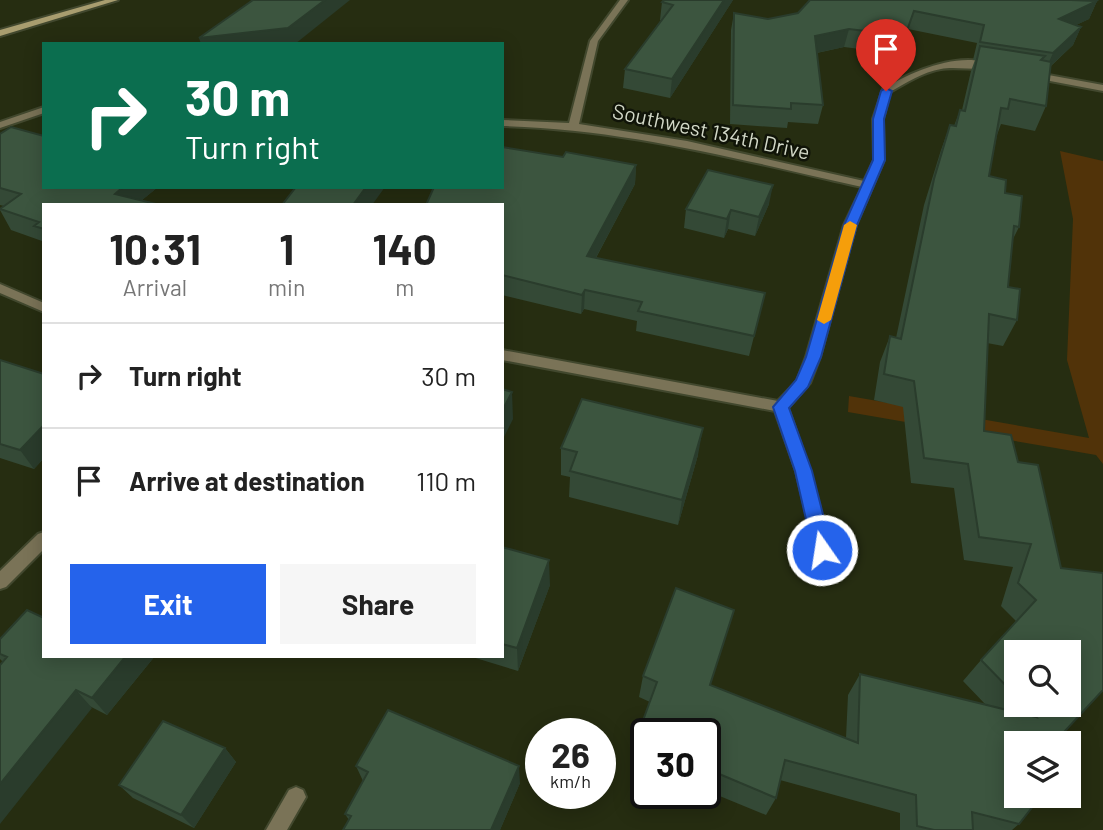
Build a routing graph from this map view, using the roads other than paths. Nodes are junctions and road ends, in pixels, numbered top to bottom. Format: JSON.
{"nodes":[{"id":1,"x":114,"y":0,"type":"edge"},
{"id":2,"x":624,"y":0,"type":"edge"},
{"id":3,"x":0,"y":33,"type":"edge"},
{"id":4,"x":999,"y":69,"type":"edge"},
{"id":5,"x":1025,"y":74,"type":"edge"},
{"id":6,"x":1103,"y":89,"type":"edge"},
{"id":7,"x":42,"y":111,"type":"edge"},
{"id":8,"x":504,"y":123,"type":"edge"},
{"id":9,"x":0,"y":125,"type":"edge"},
{"id":10,"x":574,"y":125,"type":"junction"},
{"id":11,"x":869,"y":185,"type":"junction"},
{"id":12,"x":0,"y":288,"type":"edge"},
{"id":13,"x":42,"y":307,"type":"edge"},
{"id":14,"x":504,"y":355,"type":"edge"},
{"id":15,"x":781,"y":407,"type":"junction"},
{"id":16,"x":42,"y":541,"type":"edge"},
{"id":17,"x":822,"y":550,"type":"dead end"},
{"id":18,"x":0,"y":582,"type":"edge"},
{"id":19,"x":296,"y":797,"type":"dead end"},
{"id":20,"x":276,"y":830,"type":"edge"}],
"edges":[{"from":1,"to":3,"type":"main road"},
{"from":2,"to":10,"type":"street"},
{"from":4,"to":11,"type":"street"},
{"from":5,"to":6,"type":"street"},
{"from":7,"to":9,"type":"street"},
{"from":8,"to":10,"type":"street","name":"Southwest 134th Drive"},
{"from":10,"to":11,"type":"street","name":"Southwest 134th Drive"},
{"from":11,"to":15,"type":"street"},
{"from":12,"to":13,"type":"street"},
{"from":14,"to":15,"type":"street"},
{"from":15,"to":17,"type":"street"},
{"from":16,"to":18,"type":"street"},
{"from":19,"to":20,"type":"street"}]}
